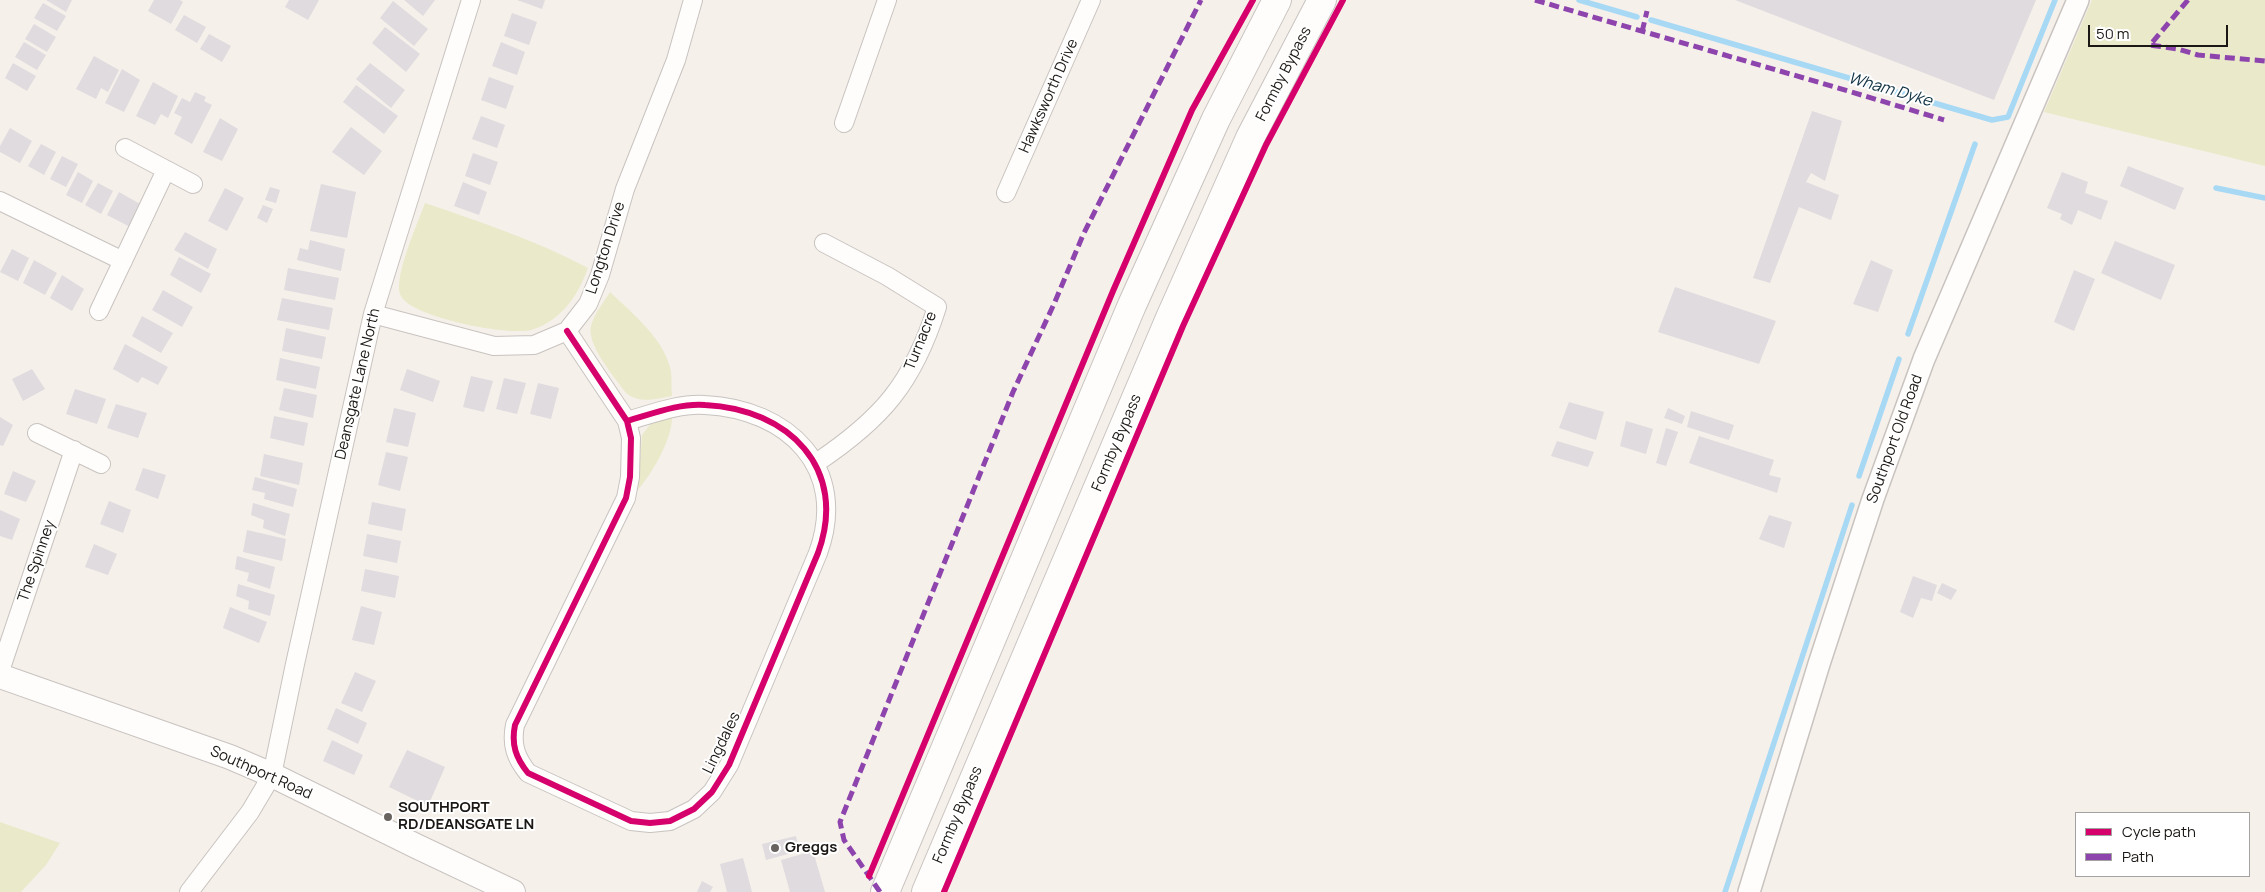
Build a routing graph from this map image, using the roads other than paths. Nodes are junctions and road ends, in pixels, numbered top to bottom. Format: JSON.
{"nodes":[{"id":1,"x":471,"y":0,"type":"edge"},
{"id":2,"x":693,"y":0,"type":"edge"},
{"id":3,"x":887,"y":0,"type":"edge"},
{"id":4,"x":1091,"y":0,"type":"edge"},
{"id":5,"x":1277,"y":0,"type":"edge"},
{"id":6,"x":1322,"y":0,"type":"edge"},
{"id":7,"x":2078,"y":0,"type":"edge"},
{"id":8,"x":844,"y":123,"type":"dead end"},
{"id":9,"x":125,"y":148,"type":"dead end"},
{"id":10,"x":166,"y":170,"type":"junction"},
{"id":11,"x":193,"y":184,"type":"dead end"},
{"id":12,"x":1006,"y":193,"type":"dead end"},
{"id":13,"x":0,"y":201,"type":"edge"},
{"id":14,"x":824,"y":243,"type":"dead end"},
{"id":15,"x":123,"y":261,"type":"junction"},
{"id":16,"x":100,"y":311,"type":"dead end"},
{"id":17,"x":373,"y":314,"type":"junction"},
{"id":18,"x":567,"y":331,"type":"junction"},
{"id":19,"x":627,"y":421,"type":"junction"},
{"id":20,"x":37,"y":433,"type":"dead end"},
{"id":21,"x":74,"y":450,"type":"junction"},
{"id":22,"x":816,"y":463,"type":"junction"},
{"id":23,"x":101,"y":464,"type":"dead end"},
{"id":24,"x":0,"y":671,"type":"edge"},
{"id":25,"x":0,"y":676,"type":"edge"},
{"id":26,"x":272,"y":775,"type":"junction"},
{"id":27,"x":189,"y":892,"type":"edge"},
{"id":28,"x":513,"y":892,"type":"edge"},
{"id":29,"x":885,"y":892,"type":"edge"},
{"id":30,"x":926,"y":892,"type":"edge"},
{"id":31,"x":1749,"y":892,"type":"edge"}],
"edges":[{"from":1,"to":17,"type":"street","name":"Deansgate Lane North"},
{"from":2,"to":18,"type":"street","name":"Longton Drive"},
{"from":3,"to":8,"type":"street"},
{"from":4,"to":12,"type":"street","name":"Hawksworth Drive"},
{"from":5,"to":29,"type":"highway"},
{"from":6,"to":30,"type":"highway","name":"Formby Bypass"},
{"from":7,"to":31,"type":"street","name":"Southport Old Road"},
{"from":9,"to":10,"type":"street"},
{"from":10,"to":11,"type":"street"},
{"from":10,"to":15,"type":"street"},
{"from":13,"to":15,"type":"street"},
{"from":14,"to":22,"type":"street","name":"Turnacre"},
{"from":15,"to":16,"type":"street"},
{"from":17,"to":18,"type":"street"},
{"from":17,"to":26,"type":"street","name":"Deansgate Lane North"},
{"from":18,"to":19,"type":"street","name":"Lingdales"},
{"from":19,"to":22,"type":"street","name":"Lingdales"},
{"from":19,"to":22,"type":"street","name":"Lingdales"},
{"from":20,"to":21,"type":"street"},
{"from":21,"to":23,"type":"street"},
{"from":21,"to":24,"type":"street","name":"The Spinney"},
{"from":25,"to":26,"type":"main road","name":"Southport Road"},
{"from":26,"to":27,"type":"street","name":"Deansgate Lane North"},
{"from":26,"to":28,"type":"main road","name":"Southport Road"}]}
